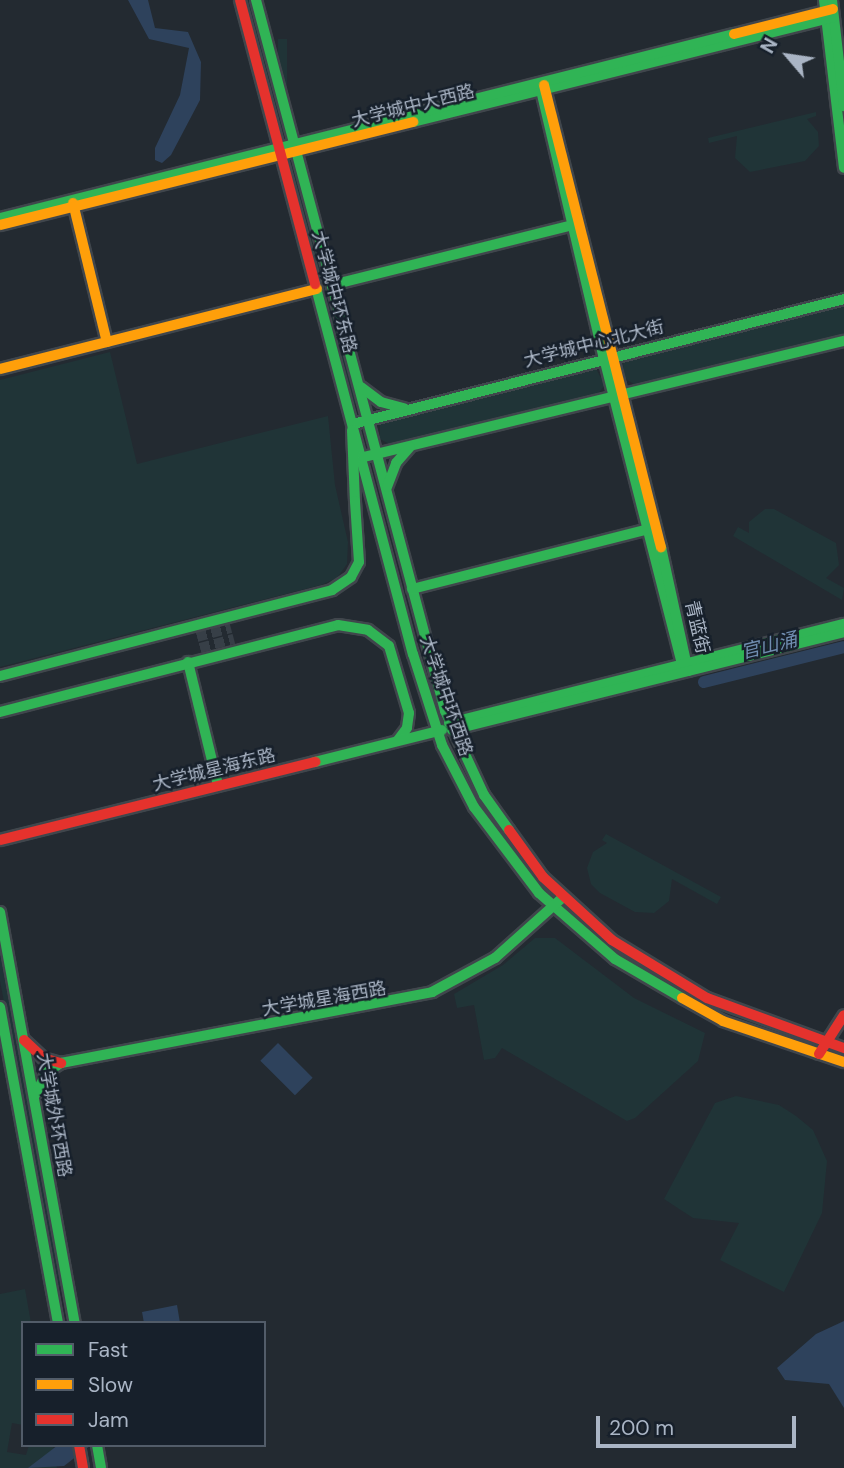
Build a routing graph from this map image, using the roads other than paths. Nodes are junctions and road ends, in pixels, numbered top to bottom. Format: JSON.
{"nodes":[{"id":1,"x":240,"y":0,"type":"edge"},
{"id":2,"x":256,"y":0,"type":"edge"},
{"id":3,"x":824,"y":0,"type":"edge"},
{"id":4,"x":830,"y":11,"type":"edge"},
{"id":5,"x":543,"y":87,"type":"junction"},
{"id":6,"x":844,"y":106,"type":"edge"},
{"id":7,"x":295,"y":148,"type":"junction"},
{"id":8,"x":281,"y":151,"type":"junction"},
{"id":9,"x":844,"y":168,"type":"edge"},
{"id":10,"x":73,"y":203,"type":"junction"},
{"id":11,"x":0,"y":218,"type":"edge"},
{"id":12,"x":576,"y":224,"type":"junction"},
{"id":13,"x":0,"y":225,"type":"edge"},
{"id":14,"x":332,"y":285,"type":"junction"},
{"id":15,"x":317,"y":289,"type":"junction"},
{"id":16,"x":844,"y":299,"type":"edge"},
{"id":17,"x":844,"y":341,"type":"edge"},
{"id":18,"x":107,"y":342,"type":"junction"},
{"id":19,"x":608,"y":357,"type":"junction"},
{"id":20,"x":0,"y":369,"type":"edge"},
{"id":21,"x":359,"y":383,"type":"junction"},
{"id":22,"x":618,"y":395,"type":"junction"},
{"id":23,"x":404,"y":408,"type":"junction"},
{"id":24,"x":369,"y":419,"type":"junction"},
{"id":25,"x":353,"y":424,"type":"junction"},
{"id":26,"x":410,"y":447,"type":"junction"},
{"id":27,"x":377,"y":454,"type":"junction"},
{"id":28,"x":364,"y":457,"type":"junction"},
{"id":29,"x":387,"y":490,"type":"junction"},
{"id":30,"x":653,"y":528,"type":"junction"},
{"id":31,"x":412,"y":589,"type":"junction"},
{"id":32,"x":397,"y":593,"type":"joint"},
{"id":33,"x":844,"y":624,"type":"edge"},
{"id":34,"x":844,"y":632,"type":"edge"},
{"id":35,"x":188,"y":662,"type":"junction"},
{"id":36,"x":687,"y":666,"type":"junction"},
{"id":37,"x":0,"y":676,"type":"edge"},
{"id":38,"x":0,"y":712,"type":"edge"},
{"id":39,"x":451,"y":727,"type":"junction"},
{"id":40,"x":437,"y":730,"type":"junction"},
{"id":41,"x":398,"y":740,"type":"junction"},
{"id":42,"x":218,"y":785,"type":"junction"},
{"id":43,"x":0,"y":839,"type":"edge"},
{"id":44,"x":562,"y":898,"type":"junction"},
{"id":45,"x":552,"y":907,"type":"junction"},
{"id":46,"x":0,"y":912,"type":"edge"},
{"id":47,"x":597,"y":929,"type":"junction"},
{"id":48,"x":589,"y":940,"type":"junction"},
{"id":49,"x":0,"y":1007,"type":"edge"},
{"id":50,"x":844,"y":1015,"type":"edge"},
{"id":51,"x":24,"y":1040,"type":"junction"},
{"id":52,"x":826,"y":1042,"type":"junction"},
{"id":53,"x":844,"y":1048,"type":"edge"},
{"id":54,"x":819,"y":1054,"type":"junction"},
{"id":55,"x":844,"y":1062,"type":"edge"},
{"id":56,"x":61,"y":1063,"type":"junction"},
{"id":57,"x":34,"y":1095,"type":"junction"},
{"id":58,"x":58,"y":1321,"type":"edge"},
{"id":59,"x":75,"y":1321,"type":"edge"},
{"id":60,"x":79,"y":1447,"type":"edge"},
{"id":61,"x":98,"y":1449,"type":"edge"},
{"id":62,"x":82,"y":1465,"type":"edge"},
{"id":63,"x":101,"y":1468,"type":"edge"}],
"edges":[{"from":1,"to":8,"type":"main road","name":"大学城中环东路"},
{"from":2,"to":7,"type":"main road","name":"大学城中环东路"},
{"from":3,"to":4,"type":"main road"},
{"from":4,"to":5,"type":"main road","name":"大学城中大西路"},
{"from":4,"to":6,"type":"main road"},
{"from":4,"to":9,"type":"main road"},
{"from":5,"to":7,"type":"main road","name":"大学城中大西路"},
{"from":5,"to":12,"type":"main road","name":"青蓝街"},
{"from":7,"to":8,"type":"main road","name":"大学城中大西路"},
{"from":7,"to":14,"type":"main road","name":"大学城中环东路"},
{"from":8,"to":10,"type":"main road","name":"大学城中大西路"},
{"from":8,"to":15,"type":"main road","name":"大学城中环东路"},
{"from":10,"to":11,"type":"main road","name":"大学城中大西路"},
{"from":10,"to":13,"type":"main road","name":"大学城中大西路"},
{"from":10,"to":18,"type":"main road"},
{"from":12,"to":14,"type":"main road"},
{"from":12,"to":19,"type":"main road","name":"青蓝街"},
{"from":14,"to":21,"type":"main road","name":"大学城中环东路"},
{"from":15,"to":18,"type":"main road"},
{"from":15,"to":25,"type":"main road","name":"大学城中环东路"},
{"from":16,"to":19,"type":"main road","name":"大学城中心北大街"},
{"from":17,"to":22,"type":"main road"},
{"from":18,"to":20,"type":"main road"},
{"from":19,"to":22,"type":"main road","name":"青蓝街"},
{"from":19,"to":23,"type":"main road","name":"大学城中心北大街"},
{"from":21,"to":23,"type":"main road"},
{"from":21,"to":24,"type":"main road","name":"大学城中环东路"},
{"from":22,"to":26,"type":"main road"},
{"from":22,"to":30,"type":"main road","name":"青蓝街"},
{"from":23,"to":24,"type":"main road","name":"大学城中心北大街"},
{"from":24,"to":25,"type":"main road","name":"大学城中心北大街"},
{"from":24,"to":27,"type":"main road","name":"大学城中环东路"},
{"from":25,"to":28,"type":"main road","name":"大学城中环东路"},
{"from":25,"to":37,"type":"main road"},
{"from":26,"to":27,"type":"main road"},
{"from":26,"to":29,"type":"main road"},
{"from":27,"to":28,"type":"main road"},
{"from":27,"to":29,"type":"main road","name":"大学城中环东路"},
{"from":28,"to":32,"type":"main road","name":"大学城中环东路"},
{"from":29,"to":31,"type":"main road","name":"大学城中环东路"},
{"from":30,"to":31,"type":"main road"},
{"from":30,"to":36,"type":"main road","name":"青蓝街"},
{"from":31,"to":39,"type":"main road","name":"大学城中环西路"},
{"from":32,"to":40,"type":"main road","name":"大学城中环西路"},
{"from":33,"to":36,"type":"main road","name":"大学城星海东路"},
{"from":34,"to":36,"type":"main road","name":"大学城星海东路"},
{"from":35,"to":38,"type":"main road"},
{"from":35,"to":41,"type":"main road"},
{"from":35,"to":42,"type":"main road"},
{"from":36,"to":39,"type":"main road","name":"大学城星海东路"},
{"from":39,"to":40,"type":"main road","name":"大学城星海东路"},
{"from":39,"to":44,"type":"main road","name":"大学城中环西路"},
{"from":40,"to":41,"type":"main road","name":"大学城星海东路"},
{"from":40,"to":45,"type":"main road","name":"大学城中环西路"},
{"from":41,"to":42,"type":"main road","name":"大学城星海东路"},
{"from":42,"to":43,"type":"main road","name":"大学城星海东路"},
{"from":44,"to":45,"type":"main road","name":"大学城星海西路"},
{"from":44,"to":47,"type":"main road","name":"大学城中环西路"},
{"from":45,"to":48,"type":"main road","name":"大学城中环西路"},
{"from":45,"to":56,"type":"main road","name":"大学城星海西路"},
{"from":46,"to":51,"type":"main road","name":"大学城外环西路"},
{"from":47,"to":48,"type":"main road"},
{"from":47,"to":52,"type":"main road","name":"大学城中环西路"},
{"from":48,"to":54,"type":"main road","name":"大学城中环西路"},
{"from":49,"to":58,"type":"main road","name":"大学城外环西路"},
{"from":50,"to":52,"type":"main road"},
{"from":51,"to":56,"type":"main road"},
{"from":51,"to":57,"type":"main road","name":"大学城外环西路"},
{"from":52,"to":53,"type":"main road","name":"大学城中环西路"},
{"from":52,"to":54,"type":"main road"},
{"from":54,"to":55,"type":"main road","name":"大学城中环西路"},
{"from":56,"to":57,"type":"main road"},
{"from":57,"to":59,"type":"main road","name":"大学城外环西路"},
{"from":60,"to":62,"type":"main road"},
{"from":61,"to":63,"type":"main road"}]}
